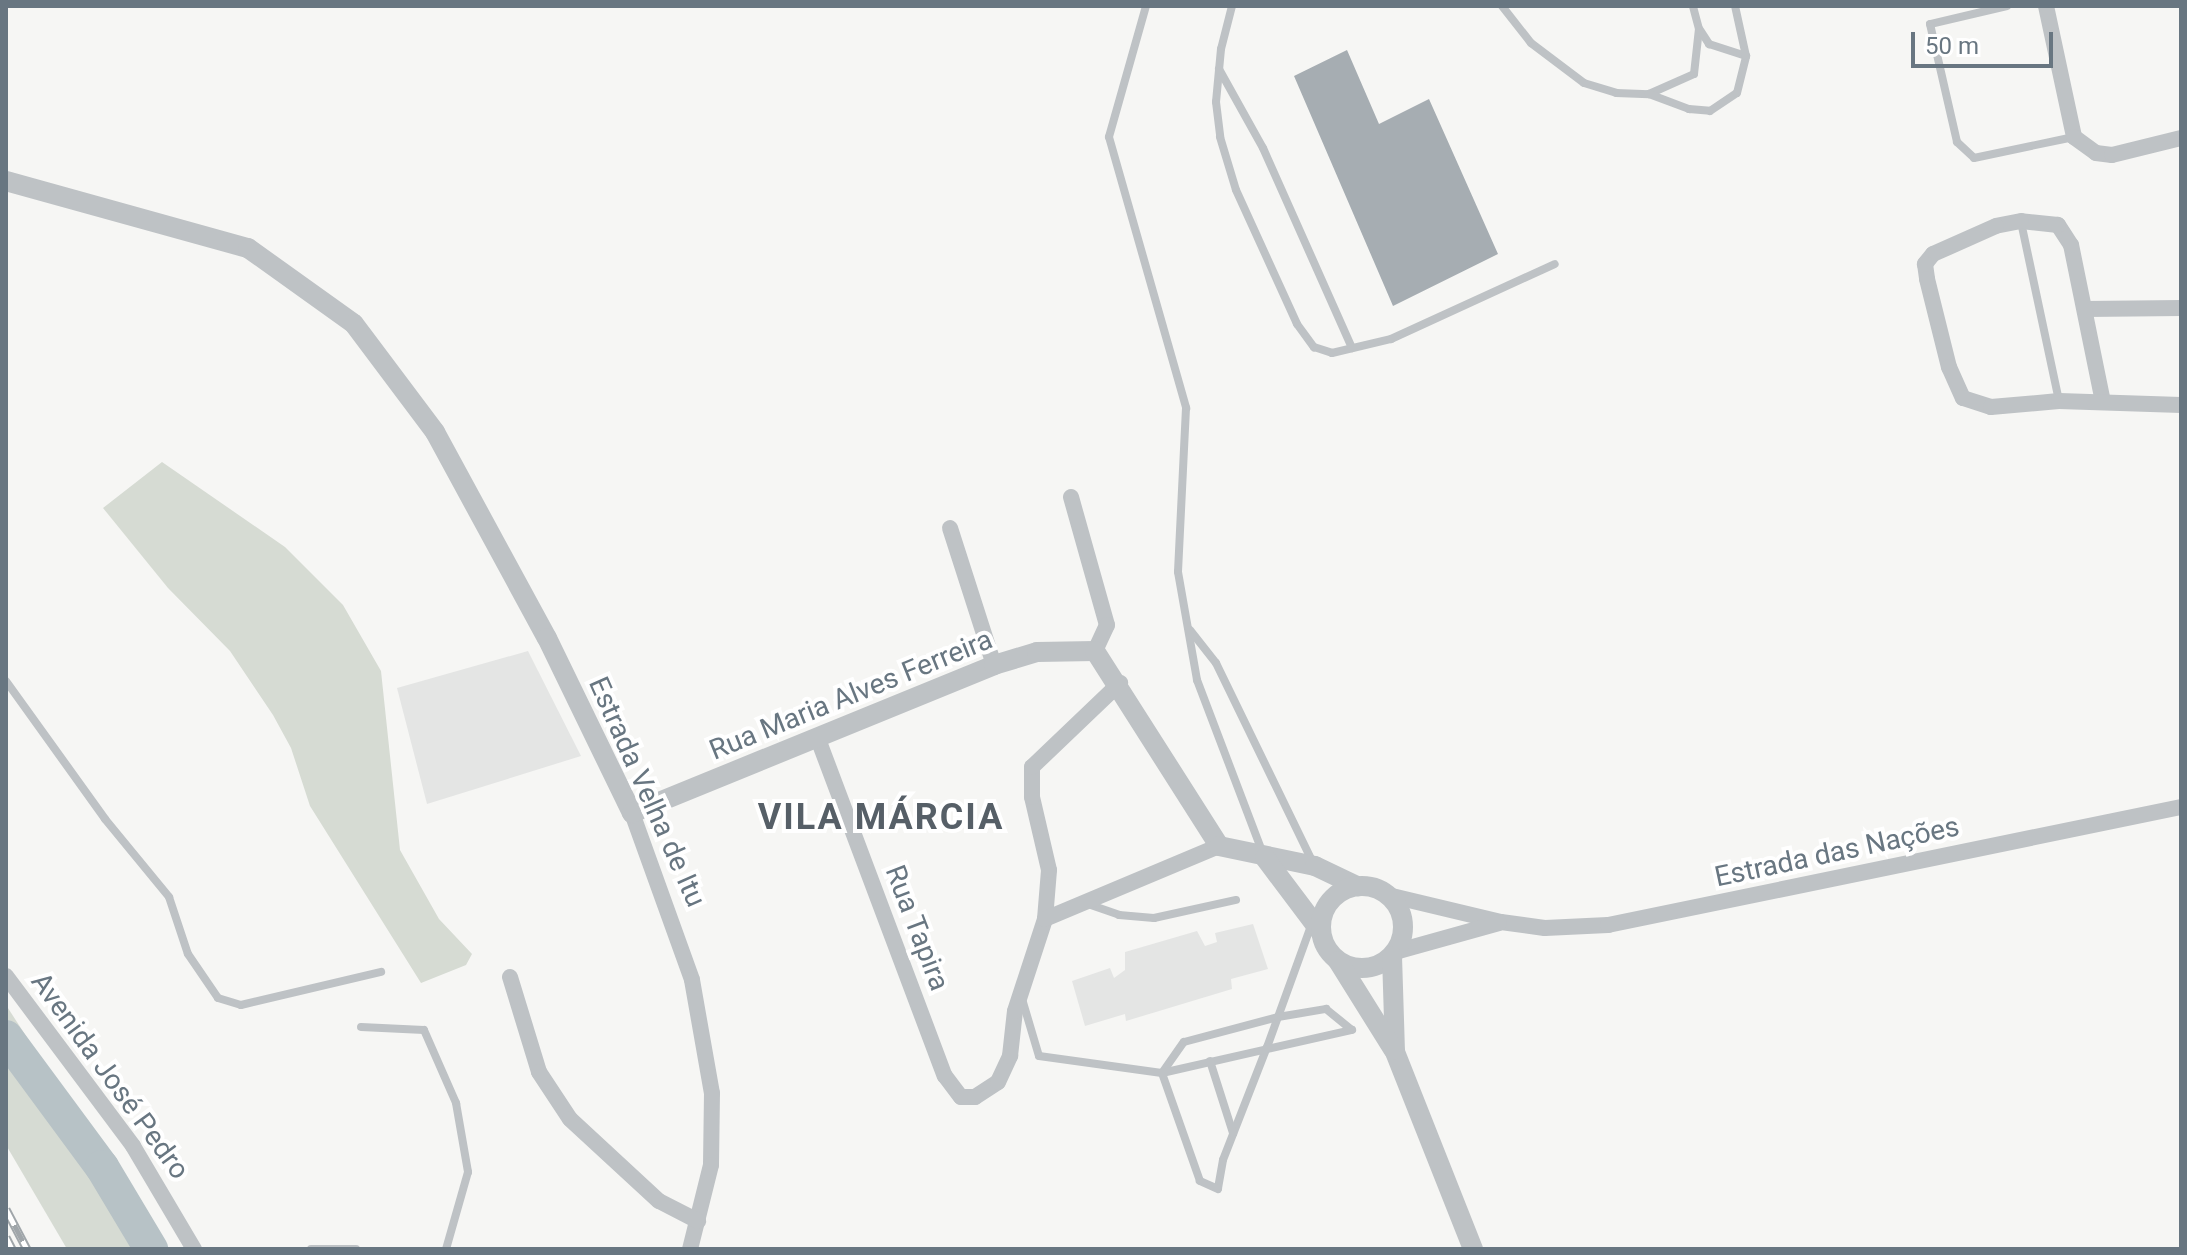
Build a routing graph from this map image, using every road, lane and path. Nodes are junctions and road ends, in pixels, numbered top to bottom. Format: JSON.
{"nodes":[{"id":1,"x":1146,"y":6,"type":"edge"},
{"id":2,"x":1232,"y":6,"type":"edge"},
{"id":3,"x":1502,"y":6,"type":"edge"},
{"id":4,"x":1693,"y":6,"type":"edge"},
{"id":5,"x":1735,"y":6,"type":"edge"},
{"id":6,"x":2007,"y":6,"type":"edge"},
{"id":7,"x":2046,"y":6,"type":"edge"},
{"id":8,"x":1699,"y":29,"type":"junction"},
{"id":9,"x":1746,"y":56,"type":"junction"},
{"id":10,"x":1219,"y":69,"type":"junction"},
{"id":11,"x":1649,"y":94,"type":"junction"},
{"id":12,"x":2074,"y":137,"type":"junction"},
{"id":13,"x":2181,"y":138,"type":"edge"},
{"id":14,"x":6,"y":181,"type":"edge"},
{"id":15,"x":2021,"y":221,"type":"junction"},
{"id":16,"x":1555,"y":264,"type":"dead end"},
{"id":17,"x":2181,"y":308,"type":"edge"},
{"id":18,"x":2086,"y":309,"type":"junction"},
{"id":19,"x":1352,"y":348,"type":"junction"},
{"id":20,"x":2059,"y":401,"type":"junction"},
{"id":21,"x":2103,"y":402,"type":"junction"},
{"id":22,"x":2181,"y":405,"type":"edge"},
{"id":23,"x":1071,"y":497,"type":"dead end"},
{"id":24,"x":950,"y":528,"type":"dead end"},
{"id":25,"x":1188,"y":626,"type":"junction"},
{"id":26,"x":1095,"y":651,"type":"junction"},
{"id":27,"x":994,"y":665,"type":"junction"},
{"id":28,"x":6,"y":681,"type":"edge"},
{"id":29,"x":1120,"y":683,"type":"junction"},
{"id":30,"x":818,"y":739,"type":"junction"},
{"id":31,"x":2181,"y":807,"type":"edge"},
{"id":32,"x":632,"y":813,"type":"junction"},
{"id":33,"x":1219,"y":846,"type":"junction"},
{"id":34,"x":1265,"y":858,"type":"junction"},
{"id":35,"x":1315,"y":866,"type":"junction"},
{"id":36,"x":1357,"y":886,"type":"junction"},
{"id":37,"x":1392,"y":896,"type":"junction"},
{"id":38,"x":1236,"y":900,"type":"dead end"},
{"id":39,"x":1081,"y":901,"type":"junction"},
{"id":40,"x":1045,"y":919,"type":"junction"},
{"id":41,"x":1501,"y":922,"type":"junction"},
{"id":42,"x":1316,"y":927,"type":"junction"},
{"id":43,"x":1393,"y":954,"type":"junction"},
{"id":44,"x":1338,"y":961,"type":"junction"},
{"id":45,"x":381,"y":972,"type":"dead end"},
{"id":46,"x":6,"y":976,"type":"edge"},
{"id":47,"x":510,"y":977,"type":"dead end"},
{"id":48,"x":1021,"y":994,"type":"junction"},
{"id":49,"x":1278,"y":1017,"type":"junction"},
{"id":50,"x":361,"y":1027,"type":"dead end"},
{"id":51,"x":1267,"y":1047,"type":"junction"},
{"id":52,"x":1395,"y":1052,"type":"junction"},
{"id":53,"x":1210,"y":1061,"type":"junction"},
{"id":54,"x":1162,"y":1073,"type":"junction"},
{"id":55,"x":1233,"y":1133,"type":"junction"},
{"id":56,"x":698,"y":1221,"type":"junction"},
{"id":57,"x":194,"y":1249,"type":"edge"},
{"id":58,"x":311,"y":1249,"type":"edge"},
{"id":59,"x":356,"y":1249,"type":"edge"},
{"id":60,"x":446,"y":1249,"type":"edge"},
{"id":61,"x":690,"y":1249,"type":"edge"},
{"id":62,"x":1473,"y":1249,"type":"edge"}],
"edges":[{"from":1,"to":25,"type":"lane"},
{"from":2,"to":10,"type":"lane"},
{"from":3,"to":11,"type":"lane"},
{"from":4,"to":8,"type":"lane"},
{"from":5,"to":9,"type":"lane"},
{"from":6,"to":12,"type":"lane"},
{"from":7,"to":12,"type":"street"},
{"from":8,"to":9,"type":"lane"},
{"from":8,"to":11,"type":"lane"},
{"from":9,"to":11,"type":"lane"},
{"from":10,"to":19,"type":"lane"},
{"from":10,"to":19,"type":"lane"},
{"from":12,"to":13,"type":"street"},
{"from":14,"to":32,"type":"street","name":"Estrada Velha de Itu"},
{"from":15,"to":18,"type":"street"},
{"from":15,"to":20,"type":"lane"},
{"from":15,"to":20,"type":"street"},
{"from":16,"to":19,"type":"lane"},
{"from":17,"to":18,"type":"street"},
{"from":18,"to":21,"type":"street"},
{"from":20,"to":21,"type":"street"},
{"from":21,"to":22,"type":"street"},
{"from":23,"to":26,"type":"street"},
{"from":24,"to":27,"type":"street"},
{"from":25,"to":34,"type":"lane"},
{"from":25,"to":35,"type":"lane"},
{"from":26,"to":27,"type":"street","name":"Rua Maria Alves Ferreira"},
{"from":26,"to":29,"type":"street"},
{"from":27,"to":30,"type":"street","name":"Rua Maria Alves Ferreira"},
{"from":28,"to":45,"type":"lane"},
{"from":29,"to":33,"type":"street"},
{"from":29,"to":40,"type":"street"},
{"from":30,"to":32,"type":"street","name":"Rua Maria Alves Ferreira"},
{"from":30,"to":48,"type":"street","name":"Rua Tapira"},
{"from":31,"to":41,"type":"street","name":"Estrada das Nações"},
{"from":32,"to":56,"type":"street","name":"Estrada Velha de Itu"},
{"from":33,"to":34,"type":"street"},
{"from":33,"to":39,"type":"street"},
{"from":34,"to":35,"type":"street"},
{"from":34,"to":42,"type":"street"},
{"from":35,"to":36,"type":"street"},
{"from":36,"to":37,"type":"street"},
{"from":36,"to":42,"type":"street"},
{"from":37,"to":41,"type":"street","name":"Estrada das Nações"},
{"from":37,"to":43,"type":"street"},
{"from":38,"to":39,"type":"lane"},
{"from":39,"to":40,"type":"street"},
{"from":40,"to":48,"type":"street"},
{"from":41,"to":43,"type":"street","name":"Estrada das Nações"},
{"from":42,"to":44,"type":"street"},
{"from":42,"to":49,"type":"lane"},
{"from":43,"to":44,"type":"street"},
{"from":43,"to":52,"type":"street"},
{"from":44,"to":52,"type":"street"},
{"from":46,"to":57,"type":"street","name":"Avenida José Pedro"},
{"from":47,"to":56,"type":"street"},
{"from":48,"to":54,"type":"lane"},
{"from":49,"to":51,"type":"lane"},
{"from":49,"to":51,"type":"lane"},
{"from":49,"to":54,"type":"lane"},
{"from":50,"to":60,"type":"lane"},
{"from":51,"to":53,"type":"lane"},
{"from":51,"to":55,"type":"lane"},
{"from":52,"to":62,"type":"street"},
{"from":53,"to":54,"type":"lane"},
{"from":53,"to":55,"type":"lane"},
{"from":54,"to":55,"type":"lane"},
{"from":56,"to":61,"type":"street","name":"Estrada Velha de Itu"},
{"from":58,"to":59,"type":"lane"}]}
